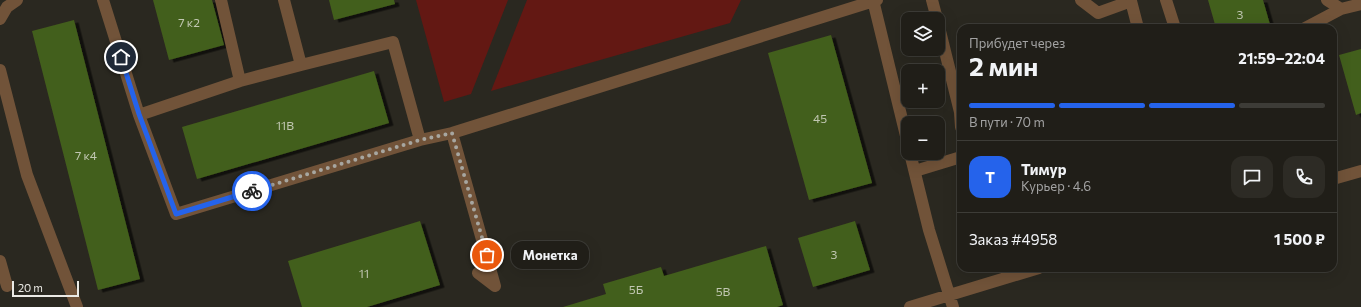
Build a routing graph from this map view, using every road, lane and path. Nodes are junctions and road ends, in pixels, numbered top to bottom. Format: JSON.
{"nodes":[{"id":1,"x":17,"y":0,"type":"edge"},
{"id":2,"x":103,"y":0,"type":"edge"},
{"id":3,"x":221,"y":0,"type":"edge"},
{"id":4,"x":284,"y":0,"type":"edge"},
{"id":5,"x":874,"y":0,"type":"edge"},
{"id":6,"x":932,"y":0,"type":"edge"},
{"id":7,"x":1081,"y":0,"type":"edge"},
{"id":8,"x":1166,"y":0,"type":"edge"},
{"id":9,"x":1327,"y":0,"type":"edge"},
{"id":10,"x":1132,"y":1,"type":"edge"},
{"id":11,"x":1361,"y":4,"type":"edge"},
{"id":12,"x":1341,"y":9,"type":"junction"},
{"id":13,"x":935,"y":12,"type":"edge"},
{"id":14,"x":0,"y":19,"type":"edge"},
{"id":15,"x":1137,"y":24,"type":"edge"},
{"id":16,"x":1174,"y":24,"type":"edge"},
{"id":17,"x":1312,"y":24,"type":"edge"},
{"id":18,"x":945,"y":51,"type":"edge"},
{"id":19,"x":301,"y":65,"type":"junction"},
{"id":20,"x":0,"y":70,"type":"edge"},
{"id":21,"x":240,"y":80,"type":"junction"},
{"id":22,"x":957,"y":100,"type":"edge"},
{"id":23,"x":139,"y":114,"type":"junction"},
{"id":24,"x":901,"y":116,"type":"edge"},
{"id":25,"x":452,"y":133,"type":"junction"},
{"id":26,"x":420,"y":140,"type":"junction"},
{"id":27,"x":957,"y":158,"type":"edge"},
{"id":28,"x":912,"y":160,"type":"edge"},
{"id":29,"x":915,"y":171,"type":"junction"},
{"id":30,"x":1361,"y":171,"type":"edge"},
{"id":31,"x":1337,"y":178,"type":"edge"},
{"id":32,"x":0,"y":261,"type":"edge"},
{"id":33,"x":1028,"y":272,"type":"edge"},
{"id":34,"x":478,"y":273,"type":"dead end"},
{"id":35,"x":7,"y":286,"type":"dead end"},
{"id":36,"x":950,"y":301,"type":"edge"},
{"id":37,"x":77,"y":307,"type":"edge"},
{"id":38,"x":910,"y":307,"type":"edge"}],
"edges":[{"from":1,"to":14,"type":"street"},
{"from":2,"to":23,"type":"street"},
{"from":3,"to":21,"type":"street"},
{"from":4,"to":19,"type":"street"},
{"from":5,"to":24,"type":"street"},
{"from":5,"to":25,"type":"street"},
{"from":6,"to":13,"type":"street"},
{"from":7,"to":10,"type":"street"},
{"from":8,"to":16,"type":"street"},
{"from":9,"to":12,"type":"street"},
{"from":10,"to":15,"type":"street"},
{"from":11,"to":12,"type":"street"},
{"from":12,"to":17,"type":"street"},
{"from":18,"to":22,"type":"street"},
{"from":19,"to":21,"type":"street"},
{"from":19,"to":26,"type":"street"},
{"from":20,"to":37,"type":"street"},
{"from":21,"to":23,"type":"street"},
{"from":23,"to":26,"type":"street"},
{"from":25,"to":26,"type":"street"},
{"from":25,"to":34,"type":"street"},
{"from":27,"to":29,"type":"street"},
{"from":28,"to":29,"type":"street"},
{"from":29,"to":36,"type":"street"},
{"from":30,"to":31,"type":"street"},
{"from":32,"to":35,"type":"street"},
{"from":33,"to":36,"type":"street"},
{"from":36,"to":38,"type":"street"}]}
